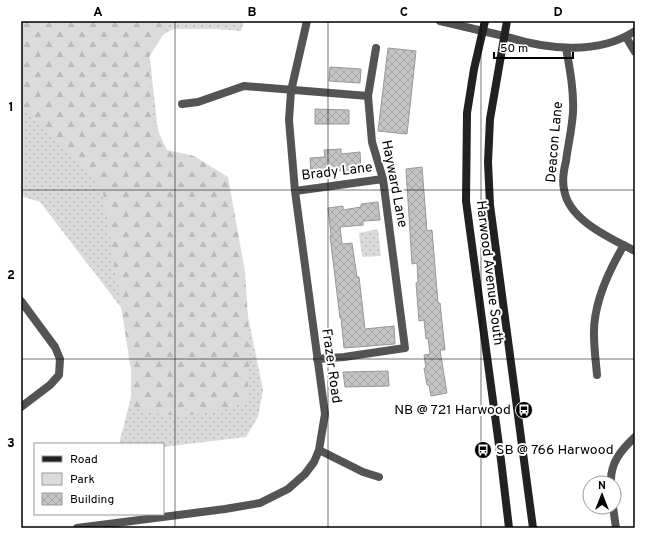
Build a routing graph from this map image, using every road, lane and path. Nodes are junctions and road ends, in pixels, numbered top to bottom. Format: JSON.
{"nodes":[{"id":1,"x":307,"y":21,"type":"edge"},
{"id":2,"x":440,"y":21,"type":"edge"},
{"id":3,"x":485,"y":21,"type":"edge"},
{"id":4,"x":507,"y":21,"type":"edge"},
{"id":5,"x":483,"y":31,"type":"junction"},
{"id":6,"x":635,"y":31,"type":"edge"},
{"id":7,"x":504,"y":36,"type":"junction"},
{"id":8,"x":626,"y":37,"type":"junction"},
{"id":9,"x":376,"y":48,"type":"dead end"},
{"id":10,"x":566,"y":48,"type":"junction"},
{"id":11,"x":635,"y":52,"type":"edge"},
{"id":12,"x":291,"y":91,"type":"junction"},
{"id":13,"x":368,"y":96,"type":"junction"},
{"id":14,"x":182,"y":104,"type":"dead end"},
{"id":15,"x":383,"y":179,"type":"junction"},
{"id":16,"x":295,"y":191,"type":"junction"},
{"id":17,"x":624,"y":245,"type":"junction"},
{"id":18,"x":635,"y":251,"type":"edge"},
{"id":19,"x":21,"y":301,"type":"edge"},
{"id":20,"x":317,"y":359,"type":"junction"},
{"id":21,"x":597,"y":375,"type":"dead end"},
{"id":22,"x":21,"y":407,"type":"edge"},
{"id":23,"x":635,"y":437,"type":"edge"},
{"id":24,"x":319,"y":450,"type":"junction"},
{"id":25,"x":610,"y":475,"type":"edge"},
{"id":26,"x":379,"y":477,"type":"dead end"},
{"id":27,"x":614,"y":515,"type":"edge"},
{"id":28,"x":77,"y":528,"type":"edge"},
{"id":29,"x":509,"y":528,"type":"edge"},
{"id":30,"x":533,"y":528,"type":"edge"},
{"id":31,"x":616,"y":528,"type":"edge"}],
"edges":[{"from":1,"to":12,"type":"street","name":"Frazer Road"},
{"from":2,"to":5,"type":"street"},
{"from":3,"to":5,"type":"main road","name":"Harwood Avenue South"},
{"from":4,"to":7,"type":"main road","name":"Harwood Avenue South"},
{"from":5,"to":7,"type":"street"},
{"from":5,"to":29,"type":"main road","name":"Harwood Avenue South"},
{"from":6,"to":8,"type":"street"},
{"from":7,"to":10,"type":"street"},
{"from":7,"to":30,"type":"main road","name":"Harwood Avenue South"},
{"from":8,"to":10,"type":"street"},
{"from":8,"to":11,"type":"street"},
{"from":9,"to":13,"type":"street","name":"Hayward Lane"},
{"from":10,"to":17,"type":"street","name":"Deacon Lane"},
{"from":12,"to":13,"type":"street"},
{"from":12,"to":14,"type":"street"},
{"from":12,"to":16,"type":"street","name":"Frazer Road"},
{"from":13,"to":15,"type":"street","name":"Hayward Lane"},
{"from":15,"to":16,"type":"street","name":"Brady Lane"},
{"from":15,"to":20,"type":"street","name":"Hayward Lane"},
{"from":16,"to":20,"type":"street","name":"Frazer Road"},
{"from":17,"to":18,"type":"street","name":"Deacon Lane"},
{"from":17,"to":21,"type":"street"},
{"from":19,"to":22,"type":"street"},
{"from":20,"to":24,"type":"street","name":"Frazer Road"},
{"from":23,"to":25,"type":"street"},
{"from":24,"to":26,"type":"street"},
{"from":24,"to":28,"type":"street","name":"Frazer Road"},
{"from":27,"to":31,"type":"street"}]}
